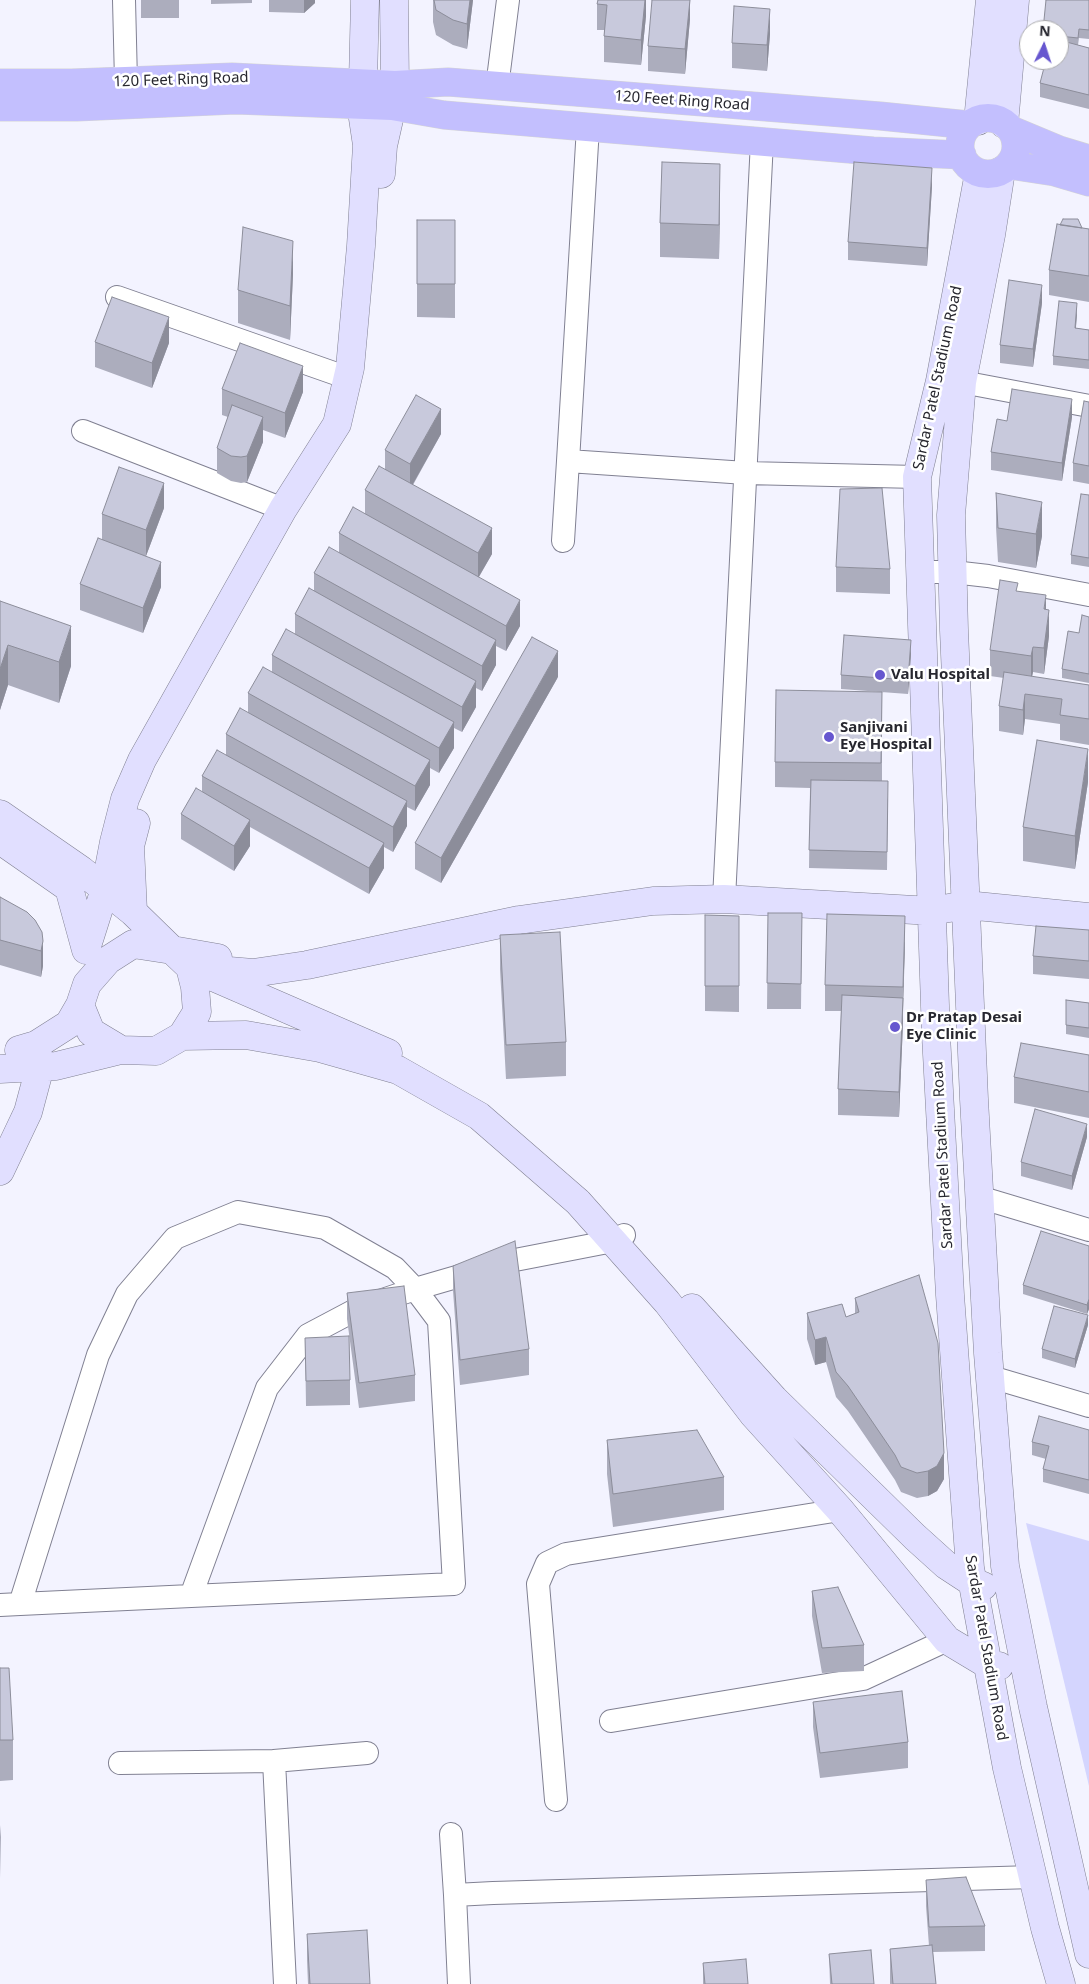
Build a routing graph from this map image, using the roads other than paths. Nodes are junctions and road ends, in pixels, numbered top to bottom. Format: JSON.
{"nodes":[{"id":1,"x":124,"y":0,"type":"edge"},
{"id":2,"x":364,"y":0,"type":"edge"},
{"id":3,"x":394,"y":0,"type":"edge"},
{"id":4,"x":508,"y":0,"type":"edge"},
{"id":5,"x":990,"y":0,"type":"edge"},
{"id":6,"x":1015,"y":0,"type":"edge"},
{"id":7,"x":126,"y":81,"type":"junction"},
{"id":8,"x":0,"y":83,"type":"edge"},
{"id":9,"x":497,"y":87,"type":"junction"},
{"id":10,"x":362,"y":93,"type":"junction"},
{"id":11,"x":394,"y":96,"type":"junction"},
{"id":12,"x":0,"y":107,"type":"edge"},
{"id":13,"x":974,"y":123,"type":"junction"},
{"id":14,"x":588,"y":127,"type":"junction"},
{"id":15,"x":1008,"y":127,"type":"junction"},
{"id":16,"x":762,"y":141,"type":"junction"},
{"id":17,"x":1089,"y":159,"type":"edge"},
{"id":18,"x":987,"y":166,"type":"junction"},
{"id":19,"x":1089,"y":182,"type":"edge"},
{"id":20,"x":117,"y":297,"type":"edge"},
{"id":21,"x":348,"y":378,"type":"junction"},
{"id":22,"x":951,"y":381,"type":"junction"},
{"id":23,"x":1089,"y":406,"type":"edge"},
{"id":24,"x":83,"y":431,"type":"dead end"},
{"id":25,"x":568,"y":461,"type":"junction"},
{"id":26,"x":746,"y":473,"type":"junction"},
{"id":27,"x":917,"y":477,"type":"junction"},
{"id":28,"x":283,"y":508,"type":"junction"},
{"id":29,"x":563,"y":541,"type":"dead end"},
{"id":30,"x":922,"y":572,"type":"junction"},
{"id":31,"x":953,"y":572,"type":"junction"},
{"id":32,"x":1089,"y":595,"type":"edge"},
{"id":33,"x":0,"y":814,"type":"edge"},
{"id":34,"x":0,"y":840,"type":"edge"},
{"id":35,"x":105,"y":890,"type":"junction"},
{"id":36,"x":724,"y":899,"type":"junction"},
{"id":37,"x":966,"y":905,"type":"junction"},
{"id":38,"x":133,"y":912,"type":"junction"},
{"id":39,"x":932,"y":912,"type":"junction"},
{"id":40,"x":1089,"y":917,"type":"edge"},
{"id":41,"x":86,"y":948,"type":"junction"},
{"id":42,"x":181,"y":958,"type":"junction"},
{"id":43,"x":84,"y":994,"type":"junction"},
{"id":44,"x":182,"y":1036,"type":"junction"},
{"id":45,"x":121,"y":1050,"type":"junction"},
{"id":46,"x":0,"y":1052,"type":"edge"},
{"id":47,"x":38,"y":1056,"type":"junction"},
{"id":48,"x":0,"y":1069,"type":"edge"},
{"id":49,"x":0,"y":1171,"type":"edge"},
{"id":50,"x":979,"y":1197,"type":"junction"},
{"id":51,"x":1089,"y":1230,"type":"edge"},
{"id":52,"x":618,"y":1238,"type":"junction"},
{"id":53,"x":415,"y":1289,"type":"junction"},
{"id":54,"x":991,"y":1377,"type":"junction"},
{"id":55,"x":1089,"y":1406,"type":"edge"},
{"id":56,"x":840,"y":1510,"type":"junction"},
{"id":57,"x":967,"y":1530,"type":"junction"},
{"id":58,"x":915,"y":1537,"type":"junction"},
{"id":59,"x":972,"y":1582,"type":"junction"},
{"id":60,"x":1011,"y":1595,"type":"junction"},
{"id":61,"x":191,"y":1596,"type":"junction"},
{"id":62,"x":10,"y":1605,"type":"edge"},
{"id":63,"x":947,"y":1640,"type":"junction"},
{"id":64,"x":986,"y":1664,"type":"junction"},
{"id":65,"x":1026,"y":1671,"type":"junction"},
{"id":66,"x":611,"y":1721,"type":"dead end"},
{"id":67,"x":366,"y":1753,"type":"dead end"},
{"id":68,"x":274,"y":1761,"type":"junction"},
{"id":69,"x":120,"y":1764,"type":"dead end"},
{"id":70,"x":556,"y":1800,"type":"dead end"},
{"id":71,"x":451,"y":1834,"type":"dead end"},
{"id":72,"x":1033,"y":1877,"type":"junction"},
{"id":73,"x":454,"y":1895,"type":"junction"},
{"id":74,"x":1089,"y":1954,"type":"edge"},
{"id":75,"x":284,"y":1984,"type":"edge"},
{"id":76,"x":458,"y":1984,"type":"edge"},
{"id":77,"x":1061,"y":1984,"type":"edge"}],
"edges":[{"from":1,"to":7,"type":"street"},
{"from":2,"to":10,"type":"street"},
{"from":3,"to":11,"type":"street"},
{"from":4,"to":9,"type":"street"},
{"from":5,"to":13,"type":"street"},
{"from":6,"to":15,"type":"street"},
{"from":7,"to":8,"type":"main road","name":"120 Feet Ring Road"},
{"from":7,"to":10,"type":"main road","name":"120 Feet Ring Road"},
{"from":9,"to":11,"type":"main road","name":"120 Feet Ring Road"},
{"from":9,"to":13,"type":"main road","name":"120 Feet Ring Road"},
{"from":10,"to":11,"type":"main road"},
{"from":10,"to":12,"type":"main road","name":"120 Feet Ring Road"},
{"from":10,"to":21,"type":"street"},
{"from":11,"to":14,"type":"main road"},
{"from":11,"to":38,"type":"street"},
{"from":13,"to":15,"type":"main road"},
{"from":13,"to":18,"type":"main road"},
{"from":14,"to":16,"type":"main road"},
{"from":14,"to":25,"type":"street"},
{"from":15,"to":17,"type":"main road"},
{"from":15,"to":18,"type":"main road"},
{"from":16,"to":18,"type":"main road"},
{"from":16,"to":26,"type":"street"},
{"from":18,"to":19,"type":"main road"},
{"from":18,"to":22,"type":"street","name":"Sardar Patel Stadium Road"},
{"from":20,"to":21,"type":"street"},
{"from":21,"to":28,"type":"street"},
{"from":22,"to":23,"type":"street"},
{"from":22,"to":27,"type":"street","name":"Sardar Patel Stadium Road"},
{"from":22,"to":31,"type":"street","name":"Sardar Patel Stadium Road"},
{"from":24,"to":28,"type":"street"},
{"from":25,"to":26,"type":"street"},
{"from":25,"to":29,"type":"street"},
{"from":26,"to":27,"type":"street"},
{"from":26,"to":36,"type":"street"},
{"from":27,"to":30,"type":"street","name":"Sardar Patel Stadium Road"},
{"from":28,"to":35,"type":"street"},
{"from":30,"to":31,"type":"street"},
{"from":30,"to":39,"type":"street","name":"Sardar Patel Stadium Road"},
{"from":31,"to":32,"type":"street"},
{"from":31,"to":37,"type":"street","name":"Sardar Patel Stadium Road"},
{"from":33,"to":35,"type":"street"},
{"from":34,"to":41,"type":"street"},
{"from":35,"to":38,"type":"street"},
{"from":35,"to":41,"type":"street"},
{"from":36,"to":39,"type":"street"},
{"from":36,"to":42,"type":"street"},
{"from":37,"to":39,"type":"street"},
{"from":37,"to":40,"type":"street"},
{"from":37,"to":50,"type":"street","name":"Sardar Patel Stadium Road"},
{"from":38,"to":42,"type":"street"},
{"from":39,"to":57,"type":"street","name":"Sardar Patel Stadium Road"},
{"from":41,"to":43,"type":"street"},
{"from":42,"to":43,"type":"street"},
{"from":42,"to":44,"type":"street"},
{"from":42,"to":52,"type":"street"},
{"from":43,"to":45,"type":"street"},
{"from":43,"to":47,"type":"street"},
{"from":44,"to":45,"type":"street"},
{"from":44,"to":52,"type":"street"},
{"from":45,"to":47,"type":"street"},
{"from":46,"to":47,"type":"street"},
{"from":47,"to":48,"type":"street"},
{"from":47,"to":49,"type":"street"},
{"from":50,"to":51,"type":"street"},
{"from":50,"to":54,"type":"street","name":"Sardar Patel Stadium Road"},
{"from":52,"to":53,"type":"street"},
{"from":52,"to":56,"type":"street"},
{"from":52,"to":58,"type":"street"},
{"from":53,"to":61,"type":"street"},
{"from":53,"to":61,"type":"street"},
{"from":53,"to":62,"type":"street"},
{"from":54,"to":55,"type":"street"},
{"from":54,"to":60,"type":"street","name":"Sardar Patel Stadium Road"},
{"from":56,"to":63,"type":"street"},
{"from":56,"to":70,"type":"street"},
{"from":57,"to":58,"type":"street"},
{"from":57,"to":59,"type":"street","name":"Sardar Patel Stadium Road"},
{"from":58,"to":59,"type":"street"},
{"from":59,"to":60,"type":"street"},
{"from":59,"to":64,"type":"street","name":"Sardar Patel Stadium Road"},
{"from":60,"to":65,"type":"street","name":"Sardar Patel Stadium Road"},
{"from":61,"to":62,"type":"street"},
{"from":63,"to":64,"type":"street"},
{"from":63,"to":66,"type":"street"},
{"from":64,"to":65,"type":"street"},
{"from":64,"to":72,"type":"street","name":"Sardar Patel Stadium Road"},
{"from":65,"to":74,"type":"street","name":"Sardar Patel Stadium Road"},
{"from":67,"to":68,"type":"street"},
{"from":68,"to":69,"type":"street"},
{"from":68,"to":75,"type":"street"},
{"from":71,"to":73,"type":"street"},
{"from":72,"to":73,"type":"street"},
{"from":72,"to":77,"type":"street","name":"Sardar Patel Stadium Road"},
{"from":73,"to":76,"type":"street"}]}
